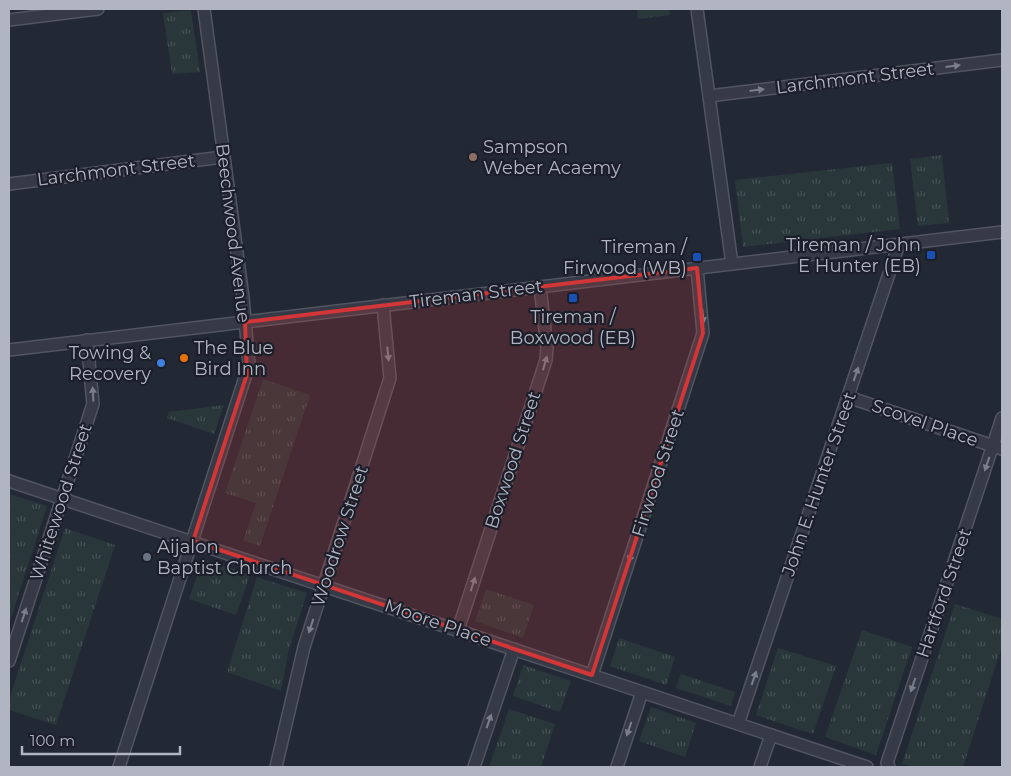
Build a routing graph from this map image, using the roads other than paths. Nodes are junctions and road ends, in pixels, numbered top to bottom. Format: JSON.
{"nodes":[{"id":1,"x":98,"y":9,"type":"edge"},
{"id":2,"x":204,"y":9,"type":"edge"},
{"id":3,"x":697,"y":9,"type":"edge"},
{"id":4,"x":9,"y":20,"type":"edge"},
{"id":5,"x":1002,"y":60,"type":"edge"},
{"id":6,"x":708,"y":96,"type":"junction"},
{"id":7,"x":223,"y":157,"type":"junction"},
{"id":8,"x":9,"y":184,"type":"edge"},
{"id":9,"x":1002,"y":232,"type":"edge"},
{"id":10,"x":899,"y":244,"type":"junction"},
{"id":11,"x":732,"y":264,"type":"junction"},
{"id":12,"x":697,"y":268,"type":"junction"},
{"id":13,"x":540,"y":287,"type":"junction"},
{"id":14,"x":383,"y":305,"type":"junction"},
{"id":15,"x":245,"y":322,"type":"junction"},
{"id":16,"x":87,"y":340,"type":"junction"},
{"id":17,"x":9,"y":350,"type":"edge"},
{"id":18,"x":848,"y":397,"type":"junction"},
{"id":19,"x":1002,"y":418,"type":"edge"},
{"id":20,"x":998,"y":447,"type":"edge"},
{"id":21,"x":9,"y":481,"type":"edge"},
{"id":22,"x":62,"y":498,"type":"junction"},
{"id":23,"x":193,"y":541,"type":"junction"},
{"id":24,"x":324,"y":585,"type":"junction"},
{"id":25,"x":458,"y":630,"type":"junction"},
{"id":26,"x":514,"y":649,"type":"junction"},
{"id":27,"x":9,"y":662,"type":"edge"},
{"id":28,"x":592,"y":675,"type":"junction"},
{"id":29,"x":642,"y":692,"type":"junction"},
{"id":30,"x":738,"y":724,"type":"junction"},
{"id":31,"x":771,"y":735,"type":"junction"},
{"id":32,"x":119,"y":767,"type":"edge"},
{"id":33,"x":276,"y":767,"type":"edge"},
{"id":34,"x":474,"y":767,"type":"edge"},
{"id":35,"x":617,"y":767,"type":"edge"},
{"id":36,"x":760,"y":767,"type":"edge"},
{"id":37,"x":867,"y":767,"type":"edge"},
{"id":38,"x":888,"y":767,"type":"edge"}],
"edges":[{"from":1,"to":4,"type":"street"},
{"from":2,"to":7,"type":"street","name":"Beechwood Avenue"},
{"from":3,"to":6,"type":"street"},
{"from":6,"to":5,"type":"street","name":"Larchmont Street","one_way":true},
{"from":6,"to":11,"type":"street"},
{"from":7,"to":8,"type":"street","name":"Larchmont Street"},
{"from":7,"to":15,"type":"street","name":"Beechwood Avenue"},
{"from":9,"to":10,"type":"street","name":"Tireman Street"},
{"from":10,"to":11,"type":"street","name":"Tireman Street"},
{"from":18,"to":10,"type":"street","name":"John E. Hunter Street","one_way":true},
{"from":11,"to":12,"type":"street","name":"Tireman Street"},
{"from":12,"to":13,"type":"street","name":"Tireman Street"},
{"from":12,"to":28,"type":"street","name":"Firwood Street","one_way":true},
{"from":13,"to":14,"type":"street","name":"Tireman Street"},
{"from":25,"to":13,"type":"street","name":"Boxwood Street","one_way":true},
{"from":14,"to":15,"type":"street","name":"Tireman Street"},
{"from":14,"to":24,"type":"street","name":"Woodrow Street","one_way":true},
{"from":15,"to":16,"type":"street","name":"Tireman Street"},
{"from":15,"to":23,"type":"street","name":"Beechwood Avenue"},
{"from":16,"to":17,"type":"street","name":"Tireman Street"},
{"from":22,"to":16,"type":"street","name":"Whitewood Street","one_way":true},
{"from":18,"to":20,"type":"street","name":"Scovel Place"},
{"from":30,"to":18,"type":"street","name":"John E. Hunter Street","one_way":true},
{"from":19,"to":20,"type":"street","name":"Hartford Street"},
{"from":20,"to":38,"type":"street","name":"Hartford Street","one_way":true},
{"from":21,"to":22,"type":"street","name":"Moore Place"},
{"from":22,"to":23,"type":"street","name":"Moore Place"},
{"from":27,"to":22,"type":"street","name":"Whitewood Street","one_way":true},
{"from":23,"to":24,"type":"street","name":"Moore Place"},
{"from":23,"to":32,"type":"street","name":"Beechwood Avenue"},
{"from":24,"to":25,"type":"street","name":"Moore Place"},
{"from":24,"to":33,"type":"street","name":"Woodrow Street","one_way":true},
{"from":25,"to":26,"type":"street","name":"Moore Place"},
{"from":26,"to":28,"type":"street","name":"Moore Place"},
{"from":34,"to":26,"type":"street","one_way":true},
{"from":28,"to":29,"type":"street","name":"Moore Place"},
{"from":29,"to":30,"type":"street","name":"Moore Place"},
{"from":29,"to":35,"type":"street","one_way":true},
{"from":30,"to":31,"type":"street","name":"Moore Place"},
{"from":31,"to":36,"type":"street"},
{"from":31,"to":37,"type":"street","name":"Moore Place"}]}
